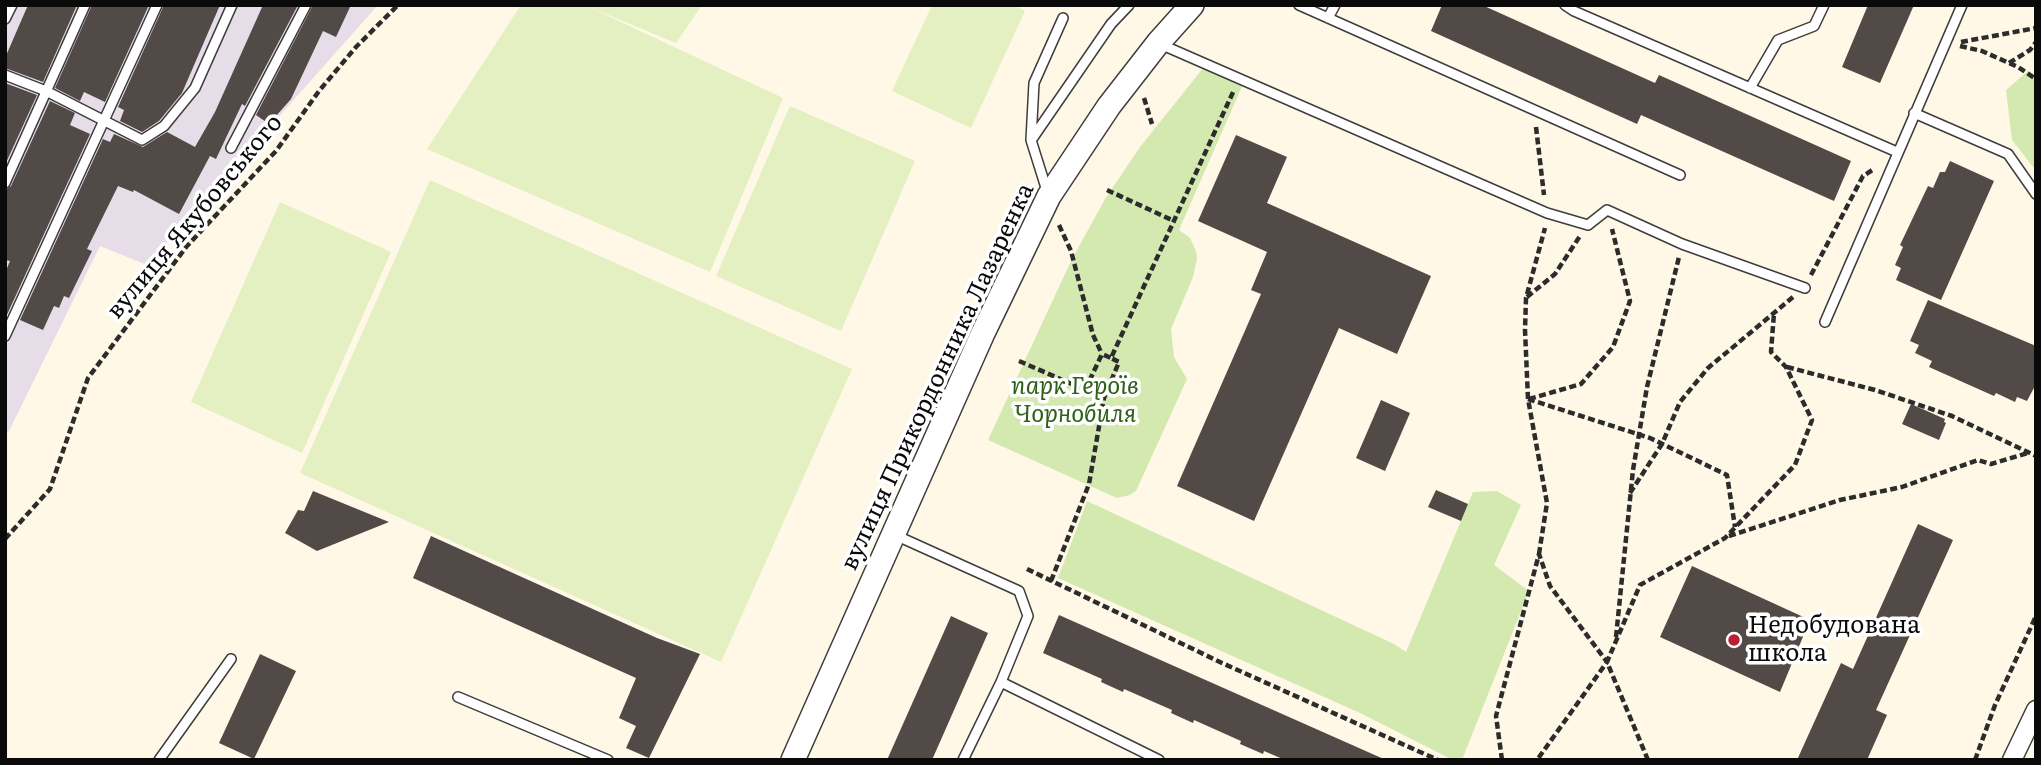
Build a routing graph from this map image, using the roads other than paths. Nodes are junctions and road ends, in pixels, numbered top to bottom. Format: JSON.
{"nodes":[{"id":1,"x":12,"y":5,"type":"edge"},
{"id":2,"x":85,"y":5,"type":"edge"},
{"id":3,"x":157,"y":5,"type":"edge"},
{"id":4,"x":232,"y":5,"type":"edge"},
{"id":5,"x":306,"y":5,"type":"edge"},
{"id":6,"x":1129,"y":5,"type":"edge"},
{"id":7,"x":1192,"y":5,"type":"edge"},
{"id":8,"x":1299,"y":5,"type":"edge"},
{"id":9,"x":1335,"y":5,"type":"edge"},
{"id":10,"x":1565,"y":5,"type":"edge"},
{"id":11,"x":1824,"y":5,"type":"edge"},
{"id":12,"x":1962,"y":5,"type":"edge"},
{"id":13,"x":1063,"y":18,"type":"dead end"},
{"id":14,"x":1328,"y":18,"type":"junction"},
{"id":15,"x":5,"y":19,"type":"edge"},
{"id":16,"x":1158,"y":43,"type":"junction"},
{"id":17,"x":5,"y":75,"type":"edge"},
{"id":18,"x":1750,"y":88,"type":"junction"},
{"id":19,"x":46,"y":91,"type":"junction"},
{"id":20,"x":1914,"y":113,"type":"junction"},
{"id":21,"x":105,"y":120,"type":"junction"},
{"id":22,"x":1031,"y":140,"type":"junction"},
{"id":23,"x":231,"y":148,"type":"dead end"},
{"id":24,"x":1897,"y":152,"type":"junction"},
{"id":25,"x":1680,"y":174,"type":"dead end"},
{"id":26,"x":5,"y":183,"type":"edge"},
{"id":27,"x":2036,"y":194,"type":"edge"},
{"id":28,"x":1049,"y":197,"type":"junction"},
{"id":29,"x":1805,"y":288,"type":"road end"},
{"id":30,"x":1825,"y":322,"type":"dead end"},
{"id":31,"x":5,"y":336,"type":"edge"},
{"id":32,"x":893,"y":534,"type":"junction"},
{"id":33,"x":231,"y":659,"type":"dead end"},
{"id":34,"x":1001,"y":682,"type":"junction"},
{"id":35,"x":458,"y":696,"type":"dead end"},
{"id":36,"x":2036,"y":710,"type":"edge"},
{"id":37,"x":2016,"y":759,"type":"edge"},
{"id":38,"x":159,"y":760,"type":"edge"},
{"id":39,"x":608,"y":760,"type":"edge"},
{"id":40,"x":793,"y":760,"type":"edge"},
{"id":41,"x":963,"y":760,"type":"edge"},
{"id":42,"x":1159,"y":760,"type":"edge"}],
"edges":[{"from":1,"to":15,"type":"lane"},
{"from":2,"to":19,"type":"lane"},
{"from":3,"to":21,"type":"lane"},
{"from":4,"to":21,"type":"lane"},
{"from":5,"to":23,"type":"lane"},
{"from":6,"to":22,"type":"lane"},
{"from":7,"to":16,"type":"street","name":"вулиця Прикордонника Лазаренка"},
{"from":8,"to":14,"type":"lane"},
{"from":9,"to":14,"type":"lane"},
{"from":10,"to":18,"type":"lane"},
{"from":11,"to":18,"type":"lane"},
{"from":12,"to":20,"type":"lane"},
{"from":13,"to":22,"type":"lane"},
{"from":14,"to":25,"type":"lane"},
{"from":16,"to":28,"type":"street","name":"вулиця Прикордонника Лазаренка"},
{"from":16,"to":29,"type":"lane"},
{"from":17,"to":19,"type":"lane"},
{"from":18,"to":24,"type":"lane"},
{"from":19,"to":21,"type":"lane"},
{"from":19,"to":26,"type":"lane"},
{"from":20,"to":24,"type":"lane"},
{"from":20,"to":27,"type":"lane"},
{"from":21,"to":31,"type":"lane"},
{"from":22,"to":28,"type":"lane"},
{"from":24,"to":30,"type":"lane"},
{"from":28,"to":32,"type":"street","name":"вулиця Прикордонника Лазаренка"},
{"from":32,"to":34,"type":"lane"},
{"from":32,"to":40,"type":"street","name":"вулиця Прикордонника Лазаренка"},
{"from":33,"to":38,"type":"lane"},
{"from":34,"to":41,"type":"lane"},
{"from":34,"to":42,"type":"lane"},
{"from":35,"to":39,"type":"lane"},
{"from":36,"to":37,"type":"street"}]}
